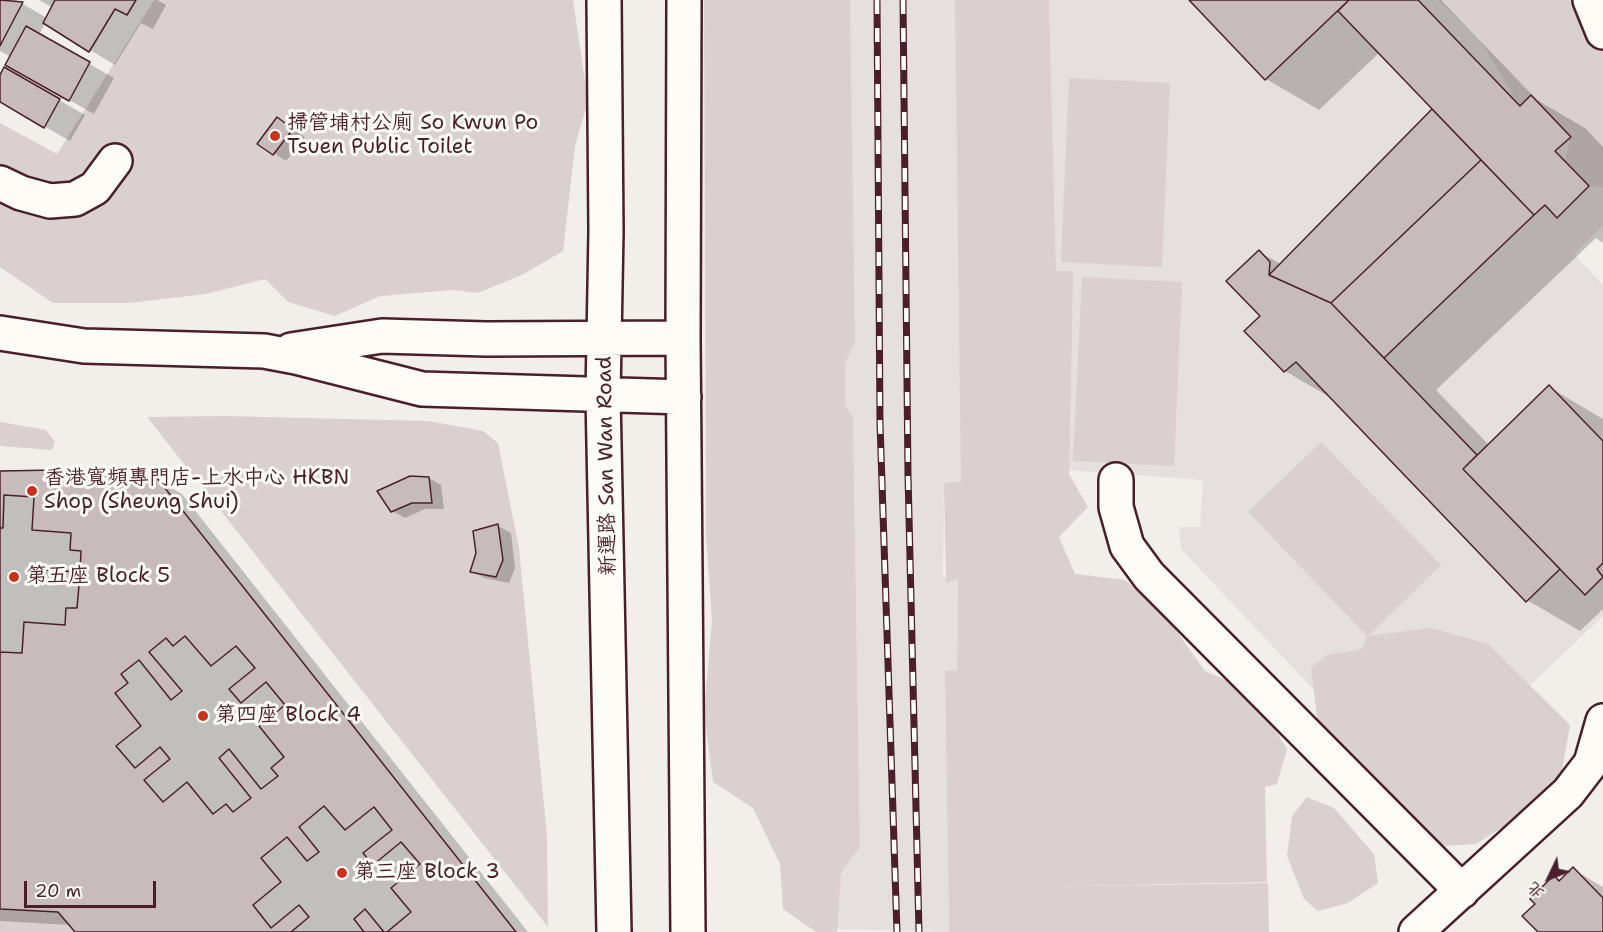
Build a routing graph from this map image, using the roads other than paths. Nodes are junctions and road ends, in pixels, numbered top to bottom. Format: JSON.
{"nodes":[{"id":1,"x":604,"y":0,"type":"edge"},
{"id":2,"x":684,"y":0,"type":"edge"},
{"id":3,"x":1590,"y":0,"type":"edge"},
{"id":4,"x":1603,"y":32,"type":"edge"},
{"id":5,"x":115,"y":161,"type":"dead end"},
{"id":6,"x":0,"y":183,"type":"edge"},
{"id":7,"x":0,"y":333,"type":"edge"},
{"id":8,"x":605,"y":338,"type":"junction"},
{"id":9,"x":683,"y":338,"type":"junction"},
{"id":10,"x":269,"y":353,"type":"junction"},
{"id":11,"x":603,"y":396,"type":"junction"},
{"id":12,"x":684,"y":397,"type":"junction"},
{"id":13,"x":1116,"y":480,"type":"dead end"},
{"id":14,"x":1603,"y":721,"type":"edge"},
{"id":15,"x":1462,"y":891,"type":"junction"},
{"id":16,"x":614,"y":932,"type":"edge"},
{"id":17,"x":688,"y":932,"type":"edge"},
{"id":18,"x":1416,"y":932,"type":"edge"}],
"edges":[{"from":1,"to":8,"type":"street","name":"新運路 San Wan Road"},
{"from":2,"to":9,"type":"street"},
{"from":3,"to":4,"type":"street"},
{"from":5,"to":6,"type":"street"},
{"from":7,"to":10,"type":"street"},
{"from":8,"to":9,"type":"street"},
{"from":8,"to":10,"type":"street"},
{"from":8,"to":11,"type":"street","name":"新運路 San Wan Road"},
{"from":9,"to":12,"type":"street"},
{"from":10,"to":11,"type":"street"},
{"from":11,"to":12,"type":"street"},
{"from":11,"to":16,"type":"street","name":"新運路 San Wan Road"},
{"from":12,"to":17,"type":"street"},
{"from":13,"to":15,"type":"street"},
{"from":14,"to":15,"type":"street"},
{"from":15,"to":18,"type":"street"}]}
